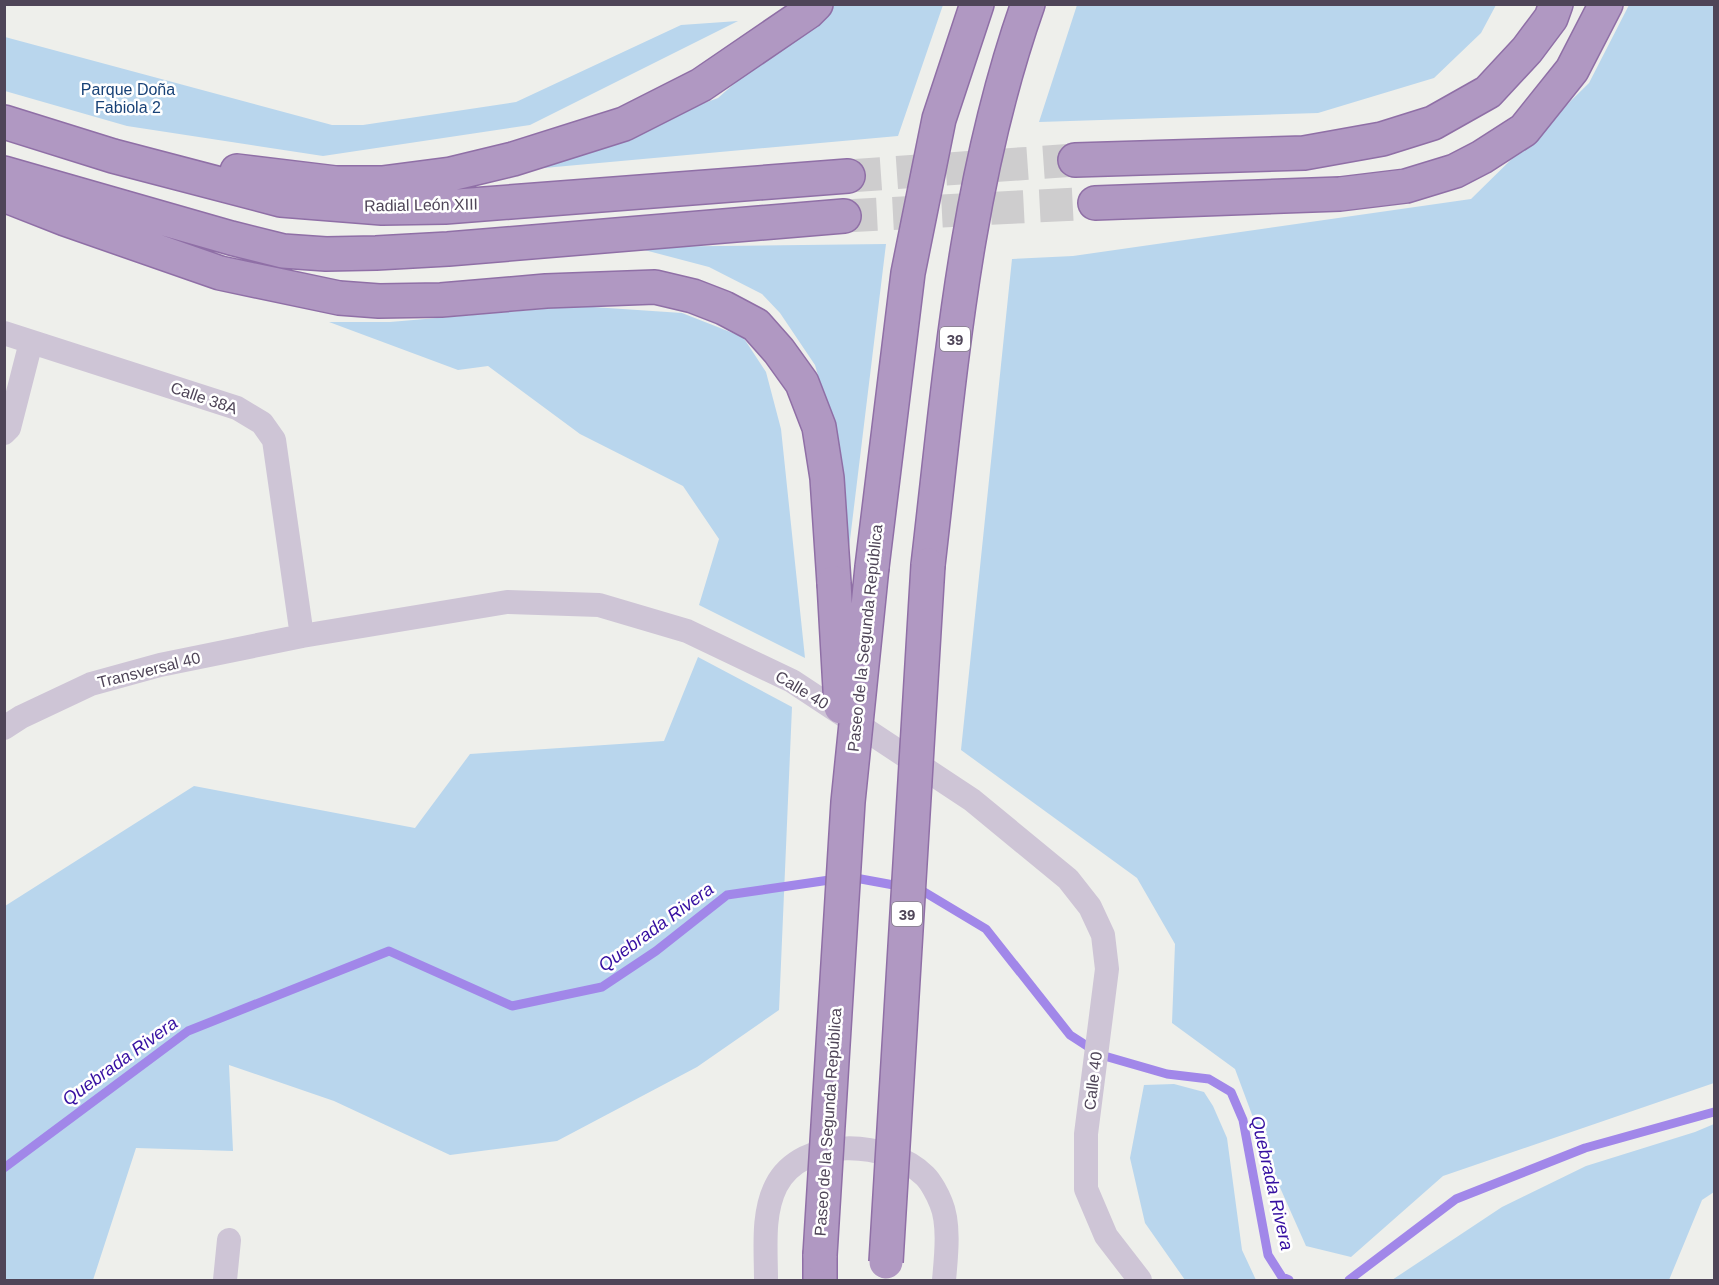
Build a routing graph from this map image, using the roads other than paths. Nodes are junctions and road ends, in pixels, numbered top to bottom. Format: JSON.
{"nodes":[{"id":1,"x":816,"y":4,"type":"edge"},
{"id":2,"x":977,"y":4,"type":"edge"},
{"id":3,"x":1556,"y":4,"type":"edge"},
{"id":4,"x":1606,"y":4,"type":"edge"},
{"id":5,"x":1026,"y":13,"type":"edge"},
{"id":6,"x":4,"y":122,"type":"edge"},
{"id":7,"x":113,"y":156,"type":"junction"},
{"id":8,"x":1075,"y":160,"type":"tunnel mouth"},
{"id":9,"x":4,"y":173,"type":"edge"},
{"id":10,"x":848,"y":176,"type":"tunnel mouth"},
{"id":11,"x":4,"y":195,"type":"edge"},
{"id":12,"x":1095,"y":203,"type":"tunnel mouth"},
{"id":13,"x":844,"y":216,"type":"tunnel mouth"},
{"id":14,"x":4,"y":333,"type":"edge"},
{"id":15,"x":32,"y":342,"type":"junction"},
{"id":16,"x":4,"y":433,"type":"edge"},
{"id":17,"x":302,"y":636,"type":"junction"},
{"id":18,"x":4,"y":728,"type":"edge"},
{"id":19,"x":848,"y":802,"type":"junction"},
{"id":20,"x":229,"y":1240,"type":"dead end"},
{"id":21,"x":820,"y":1268,"type":"edge"},
{"id":22,"x":886,"y":1272,"type":"edge"},
{"id":23,"x":225,"y":1281,"type":"edge"},
{"id":24,"x":766,"y":1281,"type":"edge"},
{"id":25,"x":944,"y":1281,"type":"edge"},
{"id":26,"x":1140,"y":1281,"type":"edge"}],
"edges":[{"from":1,"to":7,"type":"highway"},
{"from":2,"to":19,"type":"highway","name":"Paseo de la Segunda República","bridge":true},
{"from":3,"to":8,"type":"highway"},
{"from":4,"to":12,"type":"highway"},
{"from":5,"to":22,"type":"highway","number":"39","bridge":true},
{"from":6,"to":7,"type":"highway","name":"Radial León XIII"},
{"from":7,"to":10,"type":"highway","name":"Radial León XIII"},
{"from":9,"to":13,"type":"highway"},
{"from":11,"to":19,"type":"highway","bridge":true},
{"from":14,"to":15,"type":"street","name":"Calle 38A"},
{"from":15,"to":16,"type":"street"},
{"from":15,"to":17,"type":"street","name":"Calle 38A"},
{"from":17,"to":18,"type":"street","name":"Transversal 40"},
{"from":17,"to":26,"type":"street","name":"Calle 40"},
{"from":19,"to":21,"type":"highway","name":"Paseo de la Segunda República","bridge":true},
{"from":20,"to":23,"type":"street"},
{"from":24,"to":25,"type":"street"}]}
